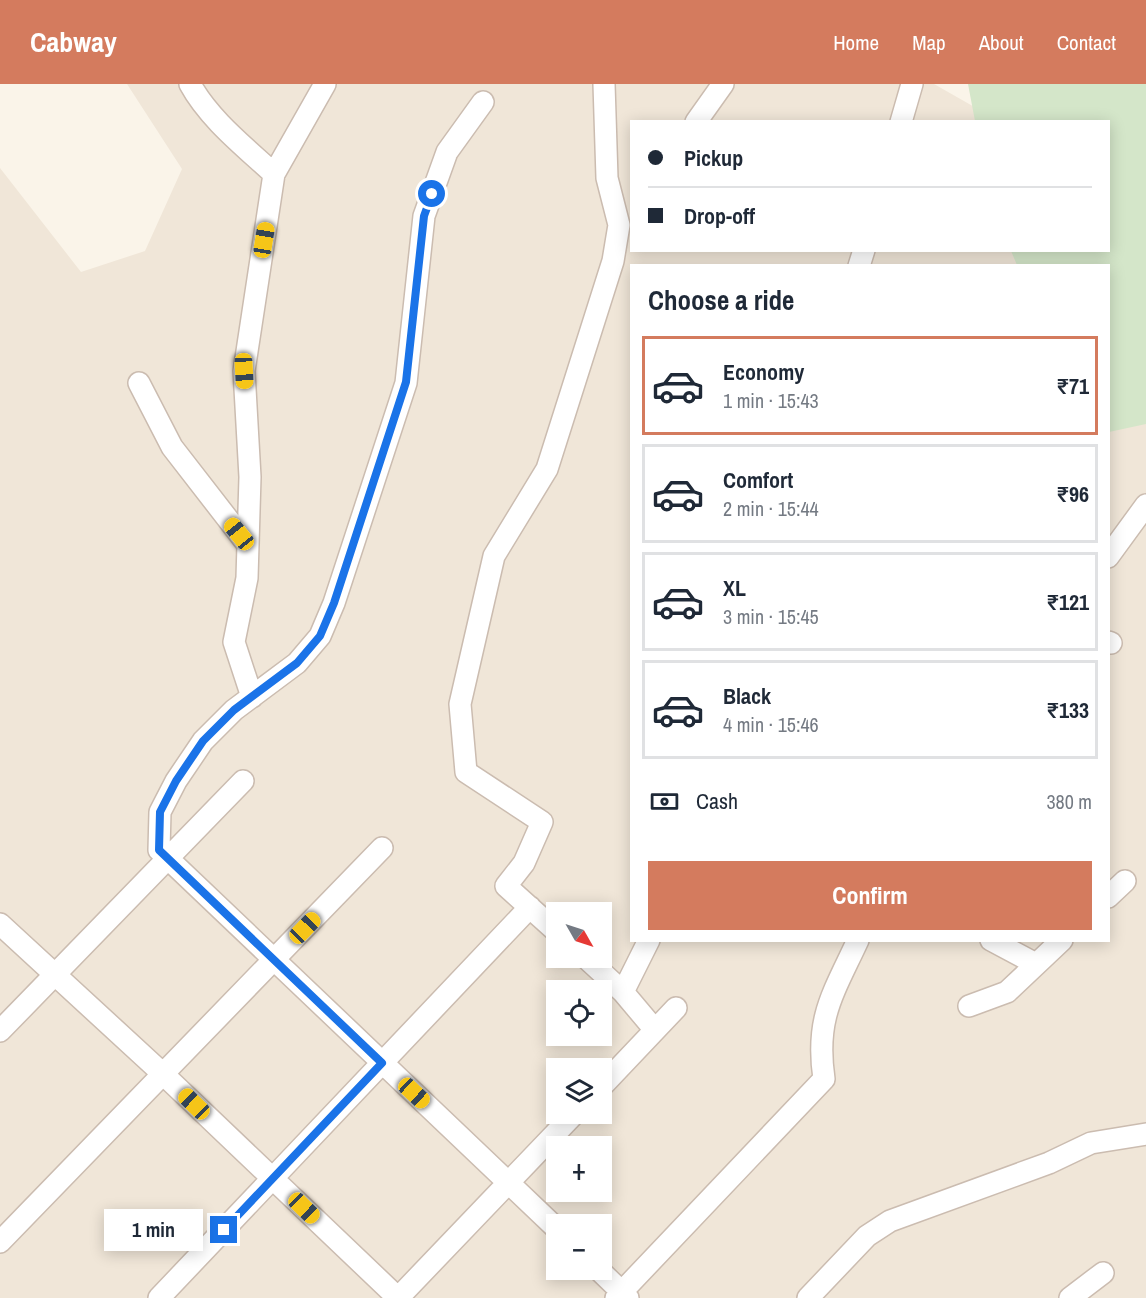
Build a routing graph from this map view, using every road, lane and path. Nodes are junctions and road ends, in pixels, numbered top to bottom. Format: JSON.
{"nodes":[{"id":1,"x":190,"y":84,"type":"edge"},
{"id":2,"x":325,"y":84,"type":"edge"},
{"id":3,"x":604,"y":84,"type":"edge"},
{"id":4,"x":723,"y":84,"type":"edge"},
{"id":5,"x":912,"y":84,"type":"edge"},
{"id":6,"x":483,"y":102,"type":"dead end"},
{"id":7,"x":697,"y":120,"type":"edge"},
{"id":8,"x":902,"y":120,"type":"edge"},
{"id":9,"x":274,"y":174,"type":"junction"},
{"id":10,"x":630,"y":229,"type":"edge"},
{"id":11,"x":613,"y":261,"type":"junction"},
{"id":12,"x":139,"y":383,"type":"dead end"},
{"id":13,"x":1146,"y":505,"type":"edge"},
{"id":14,"x":248,"y":545,"type":"junction"},
{"id":15,"x":1110,"y":554,"type":"edge"},
{"id":16,"x":252,"y":697,"type":"junction"},
{"id":17,"x":243,"y":781,"type":"dead end"},
{"id":18,"x":382,"y":848,"type":"dead end"},
{"id":19,"x":167,"y":858,"type":"junction"},
{"id":20,"x":1125,"y":881,"type":"dead end"},
{"id":21,"x":1110,"y":895,"type":"edge"},
{"id":22,"x":530,"y":907,"type":"junction"},
{"id":23,"x":546,"y":922,"type":"edge"},
{"id":24,"x":0,"y":924,"type":"edge"},
{"id":25,"x":648,"y":942,"type":"edge"},
{"id":26,"x":857,"y":942,"type":"edge"},
{"id":27,"x":995,"y":942,"type":"edge"},
{"id":28,"x":1060,"y":942,"type":"edge"},
{"id":29,"x":274,"y":960,"type":"junction"},
{"id":30,"x":1036,"y":964,"type":"junction"},
{"id":31,"x":597,"y":968,"type":"edge"},
{"id":32,"x":55,"y":974,"type":"junction"},
{"id":33,"x":623,"y":992,"type":"junction"},
{"id":34,"x":969,"y":1006,"type":"dead end"},
{"id":35,"x":676,"y":1008,"type":"dead end"},
{"id":36,"x":655,"y":1030,"type":"junction"},
{"id":37,"x":0,"y":1031,"type":"edge"},
{"id":38,"x":382,"y":1063,"type":"junction"},
{"id":39,"x":163,"y":1074,"type":"junction"},
{"id":40,"x":612,"y":1075,"type":"edge"},
{"id":41,"x":565,"y":1124,"type":"edge"},
{"id":42,"x":1146,"y":1134,"type":"edge"},
{"id":43,"x":272,"y":1179,"type":"junction"},
{"id":44,"x":510,"y":1182,"type":"junction"},
{"id":45,"x":546,"y":1218,"type":"edge"},
{"id":46,"x":0,"y":1242,"type":"edge"},
{"id":47,"x":1103,"y":1273,"type":"dead end"},
{"id":48,"x":608,"y":1280,"type":"edge"},
{"id":49,"x":622,"y":1296,"type":"edge"},
{"id":50,"x":159,"y":1298,"type":"edge"},
{"id":51,"x":808,"y":1298,"type":"edge"},
{"id":52,"x":1070,"y":1298,"type":"edge"}],
"edges":[{"from":1,"to":9,"type":"street"},
{"from":2,"to":9,"type":"street"},
{"from":3,"to":11,"type":"street"},
{"from":4,"to":7,"type":"street"},
{"from":5,"to":8,"type":"street"},
{"from":6,"to":16,"type":"street"},
{"from":9,"to":14,"type":"street"},
{"from":10,"to":11,"type":"street"},
{"from":11,"to":22,"type":"street"},
{"from":12,"to":14,"type":"street"},
{"from":13,"to":15,"type":"street"},
{"from":14,"to":16,"type":"street"},
{"from":16,"to":19,"type":"street"},
{"from":17,"to":19,"type":"street"},
{"from":18,"to":29,"type":"street"},
{"from":19,"to":29,"type":"street"},
{"from":19,"to":32,"type":"street"},
{"from":20,"to":21,"type":"street"},
{"from":22,"to":23,"type":"street"},
{"from":22,"to":38,"type":"street"},
{"from":24,"to":32,"type":"street"},
{"from":25,"to":33,"type":"street"},
{"from":26,"to":49,"type":"street"},
{"from":27,"to":30,"type":"street"},
{"from":28,"to":30,"type":"street"},
{"from":29,"to":38,"type":"street"},
{"from":29,"to":39,"type":"street"},
{"from":30,"to":34,"type":"street"},
{"from":31,"to":33,"type":"street"},
{"from":32,"to":37,"type":"street"},
{"from":32,"to":39,"type":"street"},
{"from":33,"to":36,"type":"street"},
{"from":35,"to":36,"type":"street"},
{"from":36,"to":40,"type":"street"},
{"from":38,"to":43,"type":"street"},
{"from":38,"to":44,"type":"street"},
{"from":39,"to":43,"type":"street"},
{"from":39,"to":46,"type":"street"},
{"from":41,"to":44,"type":"street"},
{"from":42,"to":51,"type":"street"},
{"from":43,"to":44,"type":"street"},
{"from":43,"to":50,"type":"street"},
{"from":44,"to":45,"type":"street"},
{"from":47,"to":52,"type":"street"},
{"from":48,"to":49,"type":"street"}]}
